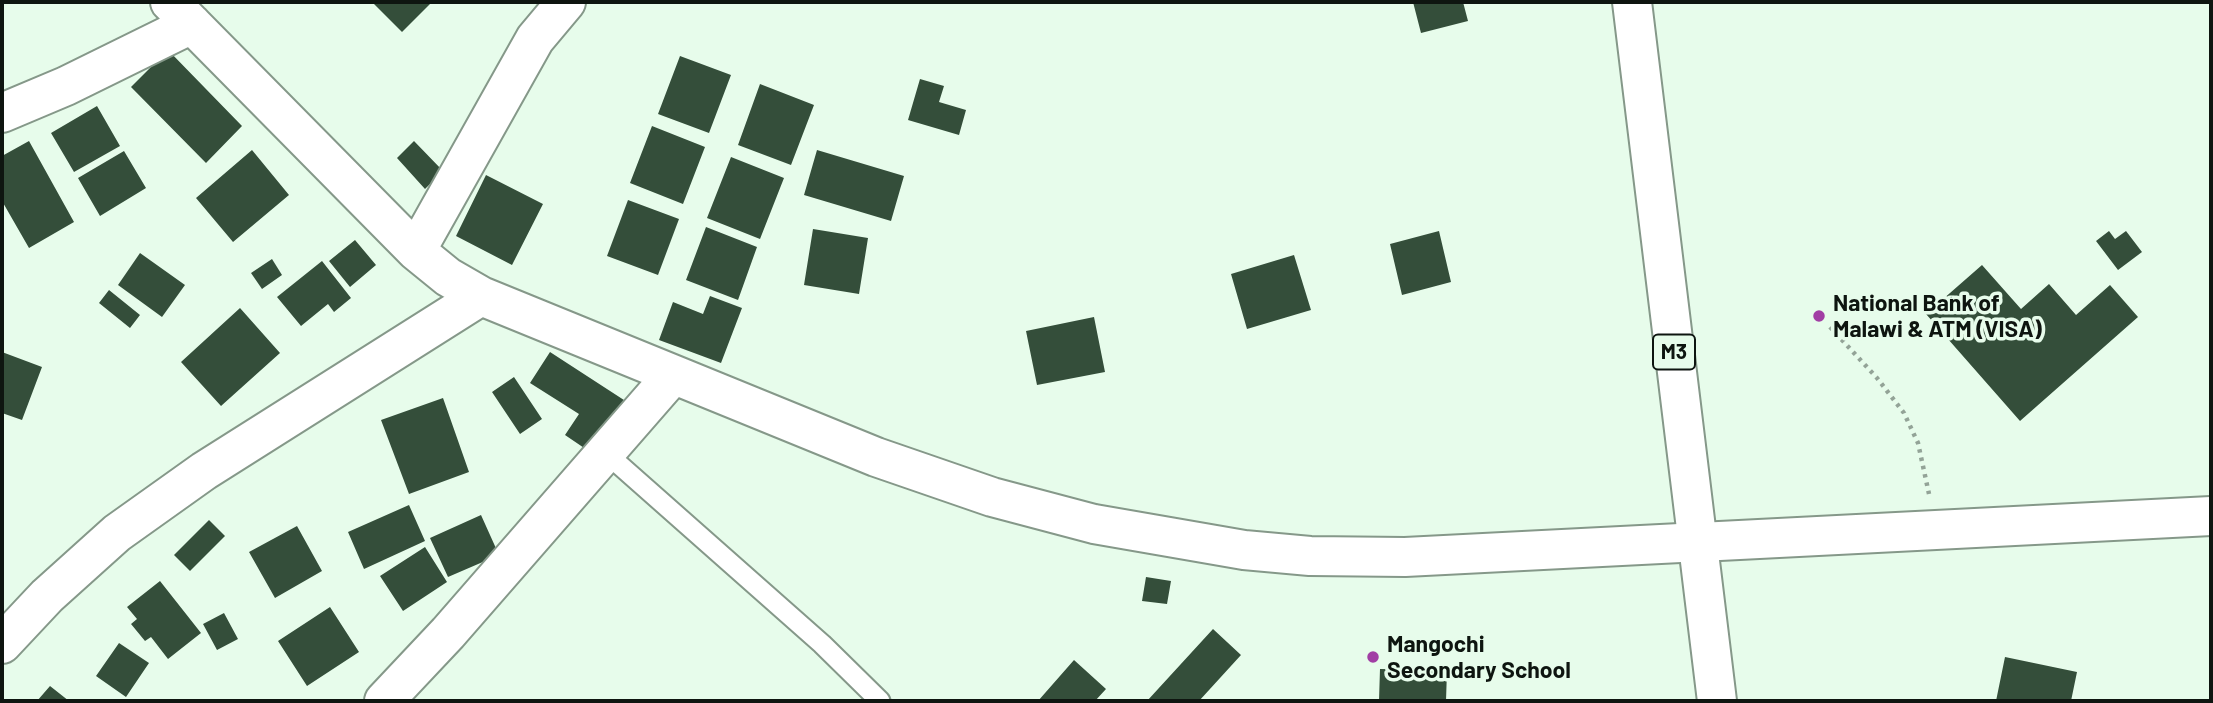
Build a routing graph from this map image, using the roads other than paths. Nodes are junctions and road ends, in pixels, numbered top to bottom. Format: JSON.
{"nodes":[{"id":1,"x":566,"y":2,"type":"edge"},
{"id":2,"x":1632,"y":2,"type":"edge"},
{"id":3,"x":181,"y":13,"type":"edge"},
{"id":4,"x":2,"y":113,"type":"edge"},
{"id":5,"x":415,"y":251,"type":"junction"},
{"id":6,"x":481,"y":296,"type":"junction"},
{"id":7,"x":672,"y":376,"type":"junction"},
{"id":8,"x":606,"y":453,"type":"junction"},
{"id":9,"x":2211,"y":516,"type":"edge"},
{"id":10,"x":1697,"y":541,"type":"junction"},
{"id":11,"x":2,"y":644,"type":"edge"},
{"id":12,"x":384,"y":701,"type":"edge"},
{"id":13,"x":880,"y":701,"type":"edge"},
{"id":14,"x":1717,"y":701,"type":"edge"}],
"edges":[{"from":1,"to":5,"type":"main road"},
{"from":2,"to":10,"type":"main road","number":"M3"},
{"from":3,"to":4,"type":"main road"},
{"from":3,"to":5,"type":"main road"},
{"from":5,"to":6,"type":"main road"},
{"from":6,"to":7,"type":"main road"},
{"from":6,"to":11,"type":"main road"},
{"from":7,"to":8,"type":"main road"},
{"from":7,"to":10,"type":"main road"},
{"from":8,"to":12,"type":"main road"},
{"from":8,"to":13,"type":"lane"},
{"from":9,"to":10,"type":"main road"},
{"from":10,"to":14,"type":"main road","number":"M3"}]}
